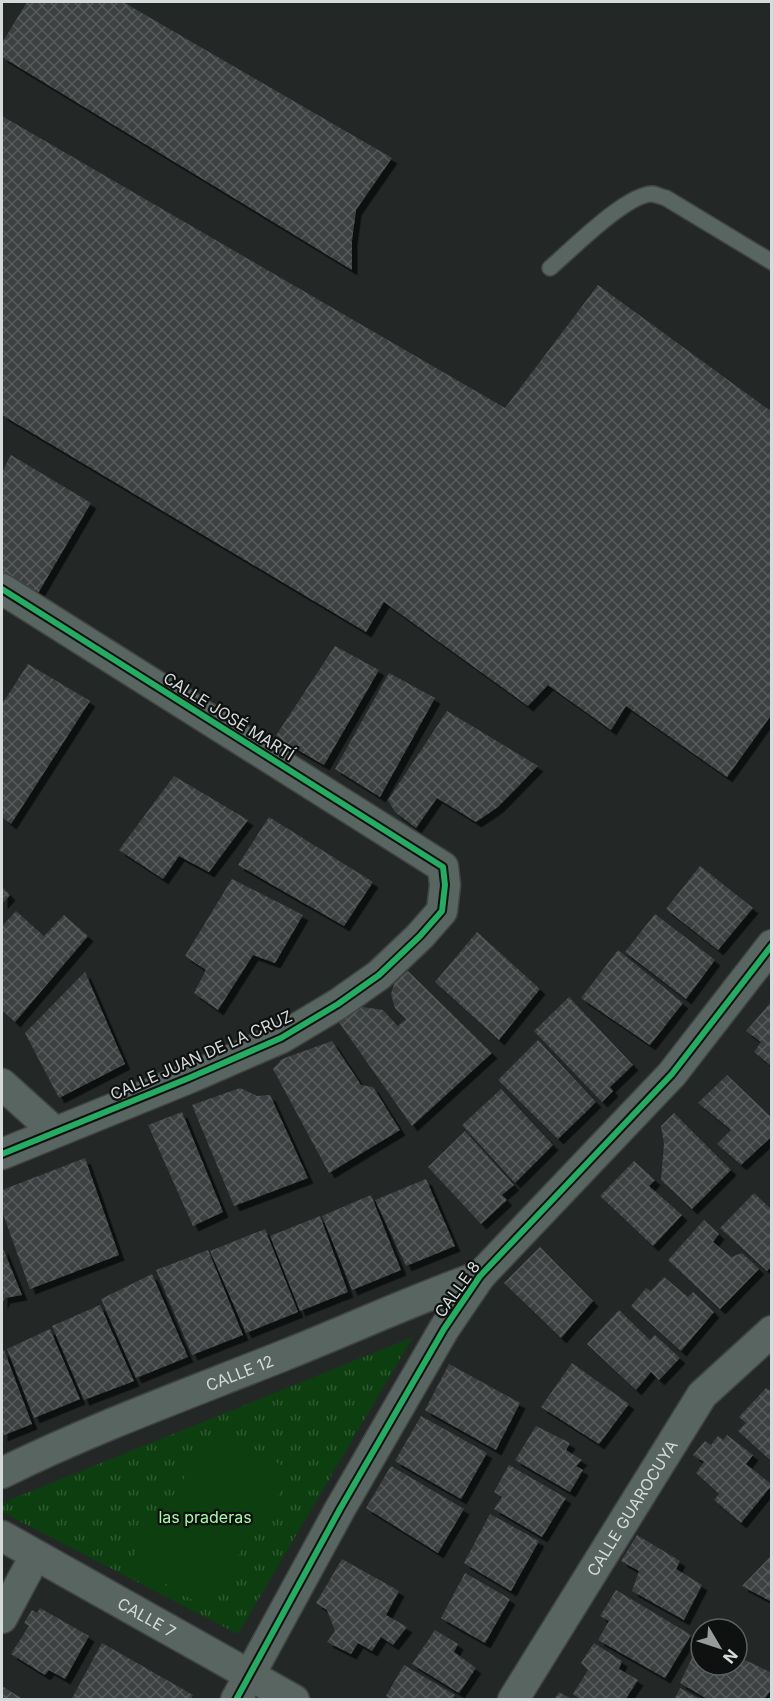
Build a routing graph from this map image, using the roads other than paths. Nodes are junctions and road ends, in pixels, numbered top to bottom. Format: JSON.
{"nodes":[{"id":1,"x":771,"y":262,"type":"edge"},
{"id":2,"x":550,"y":268,"type":"dead end"},
{"id":3,"x":2,"y":589,"type":"edge"},
{"id":4,"x":443,"y":867,"type":"joint"},
{"id":5,"x":771,"y":945,"type":"edge"},
{"id":6,"x":2,"y":1084,"type":"edge"},
{"id":7,"x":55,"y":1132,"type":"junction"},
{"id":8,"x":2,"y":1154,"type":"edge"},
{"id":9,"x":480,"y":1276,"type":"junction"},
{"id":10,"x":771,"y":1331,"type":"edge"},
{"id":11,"x":2,"y":1473,"type":"edge"},
{"id":12,"x":2,"y":1536,"type":"edge"},
{"id":13,"x":35,"y":1556,"type":"junction"},
{"id":14,"x":2,"y":1618,"type":"edge"},
{"id":15,"x":243,"y":1688,"type":"edge"},
{"id":16,"x":294,"y":1700,"type":"edge"},
{"id":17,"x":513,"y":1700,"type":"edge"}],
"edges":[{"from":1,"to":2,"type":"lane"},
{"from":3,"to":4,"type":"street","name":"CALLE JOSÉ MARTÍ"},
{"from":4,"to":7,"type":"street","name":"CALLE JUAN DE LA CRUZ"},
{"from":5,"to":9,"type":"street","name":"CALLE 8"},
{"from":6,"to":7,"type":"street"},
{"from":7,"to":8,"type":"street","name":"CALLE JUAN DE LA CRUZ"},
{"from":9,"to":11,"type":"street","name":"CALLE 12"},
{"from":9,"to":15,"type":"street","name":"CALLE 8"},
{"from":10,"to":17,"type":"street","name":"CALLE GUAROCUYA"},
{"from":12,"to":13,"type":"street","name":"CALLE 7"},
{"from":13,"to":14,"type":"street"},
{"from":13,"to":15,"type":"street","name":"CALLE 7"},
{"from":15,"to":16,"type":"street","name":"CALLE 7"}]}
